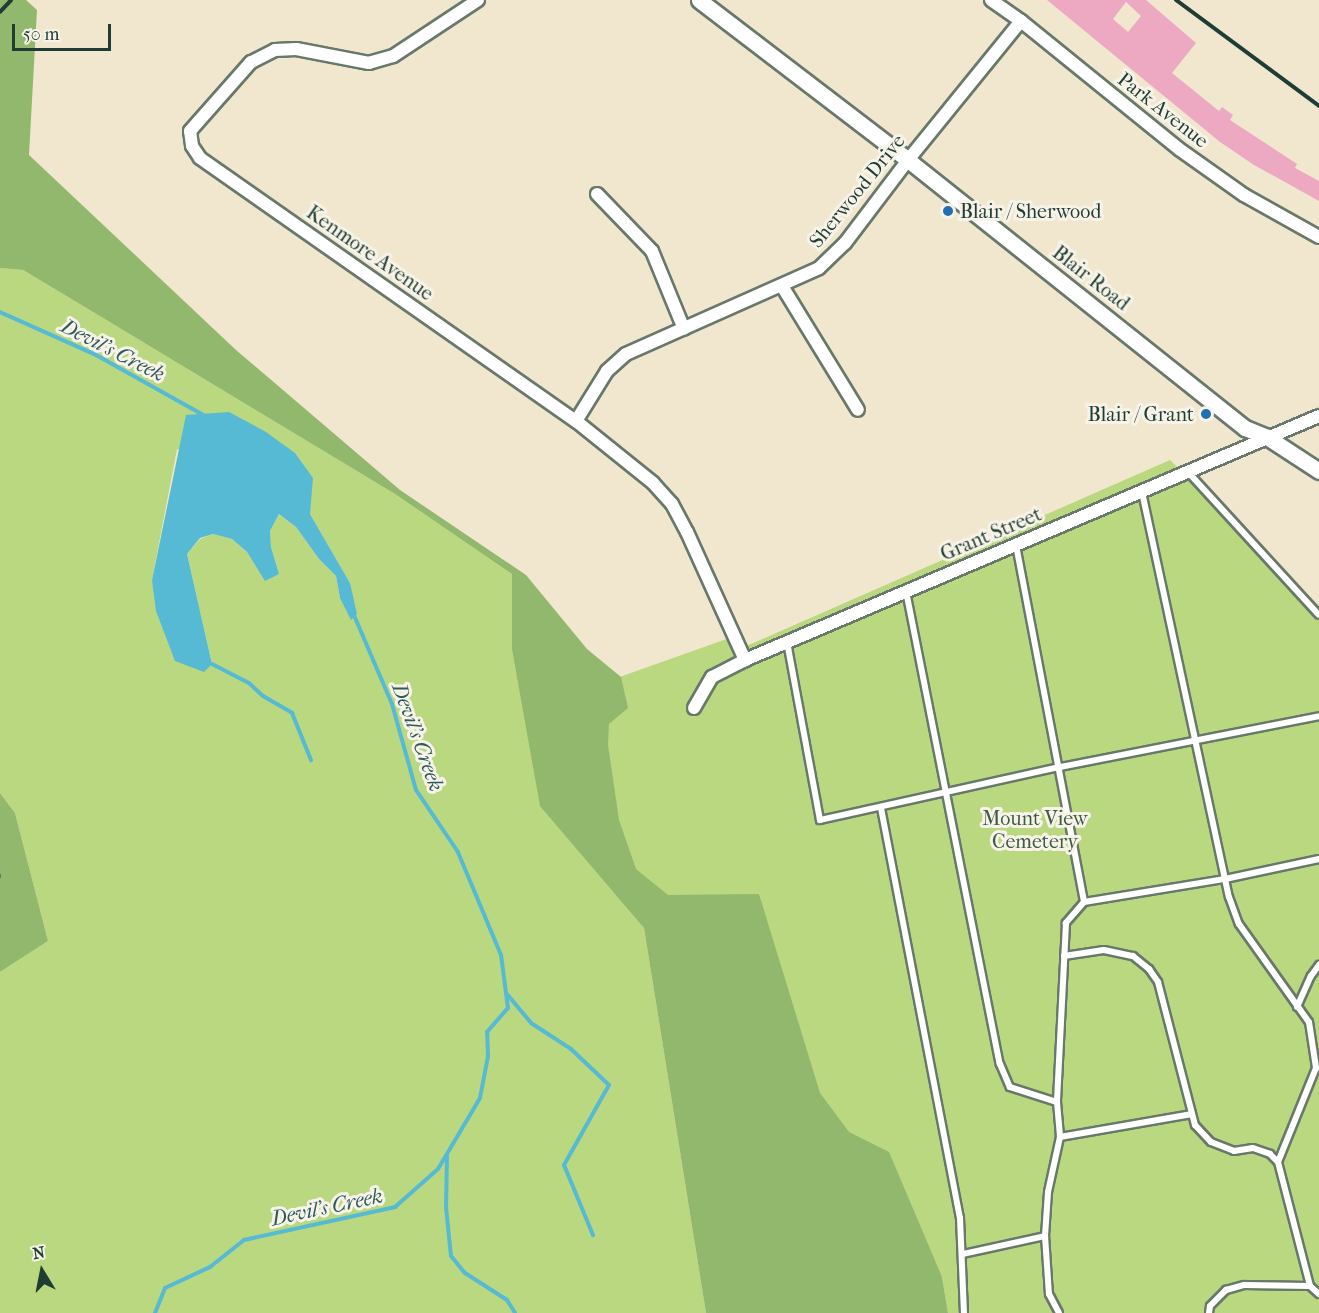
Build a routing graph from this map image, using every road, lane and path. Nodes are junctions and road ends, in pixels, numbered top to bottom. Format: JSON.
{"nodes":[{"id":1,"x":478,"y":0,"type":"edge"},
{"id":2,"x":699,"y":0,"type":"edge"},
{"id":3,"x":991,"y":0,"type":"edge"},
{"id":4,"x":1021,"y":21,"type":"junction"},
{"id":5,"x":908,"y":160,"type":"junction"},
{"id":6,"x":597,"y":194,"type":"dead end"},
{"id":7,"x":1319,"y":237,"type":"edge"},
{"id":8,"x":782,"y":286,"type":"junction"},
{"id":9,"x":684,"y":328,"type":"junction"},
{"id":10,"x":858,"y":410,"type":"dead end"},
{"id":11,"x":1319,"y":416,"type":"edge"},
{"id":12,"x":576,"y":421,"type":"junction"},
{"id":13,"x":1267,"y":437,"type":"junction"},
{"id":14,"x":1187,"y":471,"type":"junction"},
{"id":15,"x":1319,"y":471,"type":"edge"},
{"id":16,"x":1142,"y":491,"type":"junction"},
{"id":17,"x":1016,"y":544,"type":"junction"},
{"id":18,"x":906,"y":591,"type":"junction"},
{"id":19,"x":1319,"y":615,"type":"edge"},
{"id":20,"x":786,"y":642,"type":"junction"},
{"id":21,"x":745,"y":660,"type":"junction"},
{"id":22,"x":694,"y":708,"type":"dead end"},
{"id":23,"x":1319,"y":716,"type":"edge"},
{"id":24,"x":1195,"y":740,"type":"junction"},
{"id":25,"x":1060,"y":767,"type":"junction"},
{"id":26,"x":945,"y":794,"type":"junction"},
{"id":27,"x":880,"y":808,"type":"junction"},
{"id":28,"x":1319,"y":859,"type":"edge"},
{"id":29,"x":1225,"y":879,"type":"junction"},
{"id":30,"x":1084,"y":902,"type":"junction"},
{"id":31,"x":1064,"y":956,"type":"junction"},
{"id":32,"x":1319,"y":965,"type":"edge"},
{"id":33,"x":1298,"y":1007,"type":"junction"},
{"id":34,"x":1057,"y":1102,"type":"junction"},
{"id":35,"x":1192,"y":1114,"type":"junction"},
{"id":36,"x":1060,"y":1137,"type":"junction"},
{"id":37,"x":1278,"y":1162,"type":"junction"},
{"id":38,"x":1045,"y":1236,"type":"junction"},
{"id":39,"x":963,"y":1254,"type":"junction"},
{"id":40,"x":1310,"y":1286,"type":"junction"},
{"id":41,"x":1319,"y":1294,"type":"edge"},
{"id":42,"x":964,"y":1313,"type":"edge"},
{"id":43,"x":1059,"y":1313,"type":"edge"},
{"id":44,"x":1209,"y":1313,"type":"edge"}],
"edges":[{"from":1,"to":12,"type":"street","name":"Kenmore Avenue"},
{"from":2,"to":5,"type":"street","name":"Blair Road"},
{"from":3,"to":4,"type":"street","name":"Park Avenue"},
{"from":4,"to":5,"type":"street","name":"Sherwood Drive"},
{"from":4,"to":7,"type":"street","name":"Park Avenue"},
{"from":5,"to":8,"type":"street","name":"Sherwood Drive"},
{"from":5,"to":13,"type":"street","name":"Blair Road"},
{"from":6,"to":9,"type":"street"},
{"from":8,"to":9,"type":"street","name":"Sherwood Drive"},
{"from":8,"to":10,"type":"street"},
{"from":9,"to":12,"type":"street","name":"Sherwood Drive"},
{"from":11,"to":13,"type":"street","name":"Grant Street"},
{"from":12,"to":21,"type":"street","name":"Kenmore Avenue"},
{"from":13,"to":14,"type":"street","name":"Grant Street"},
{"from":13,"to":15,"type":"street","name":"Blair Road"},
{"from":14,"to":16,"type":"street","name":"Grant Street"},
{"from":14,"to":19,"type":"lane"},
{"from":16,"to":17,"type":"street","name":"Grant Street"},
{"from":16,"to":24,"type":"lane"},
{"from":17,"to":18,"type":"street","name":"Grant Street"},
{"from":17,"to":25,"type":"lane"},
{"from":18,"to":20,"type":"street","name":"Grant Street"},
{"from":18,"to":26,"type":"lane"},
{"from":20,"to":21,"type":"street","name":"Grant Street"},
{"from":20,"to":27,"type":"lane"},
{"from":21,"to":22,"type":"street","name":"Grant Street"},
{"from":23,"to":24,"type":"lane"},
{"from":24,"to":25,"type":"lane"},
{"from":24,"to":29,"type":"lane"},
{"from":25,"to":26,"type":"lane"},
{"from":25,"to":30,"type":"lane"},
{"from":26,"to":27,"type":"lane"},
{"from":26,"to":34,"type":"lane"},
{"from":27,"to":39,"type":"lane"},
{"from":28,"to":29,"type":"lane"},
{"from":29,"to":30,"type":"lane"},
{"from":29,"to":33,"type":"lane"},
{"from":30,"to":31,"type":"lane"},
{"from":31,"to":34,"type":"lane"},
{"from":31,"to":35,"type":"lane"},
{"from":32,"to":33,"type":"lane"},
{"from":33,"to":37,"type":"lane"},
{"from":34,"to":36,"type":"lane"},
{"from":35,"to":36,"type":"lane"},
{"from":35,"to":37,"type":"lane"},
{"from":36,"to":38,"type":"lane"},
{"from":37,"to":40,"type":"lane"},
{"from":38,"to":39,"type":"lane"},
{"from":38,"to":43,"type":"lane"},
{"from":39,"to":42,"type":"lane"},
{"from":40,"to":41,"type":"lane"},
{"from":40,"to":44,"type":"lane"}]}
